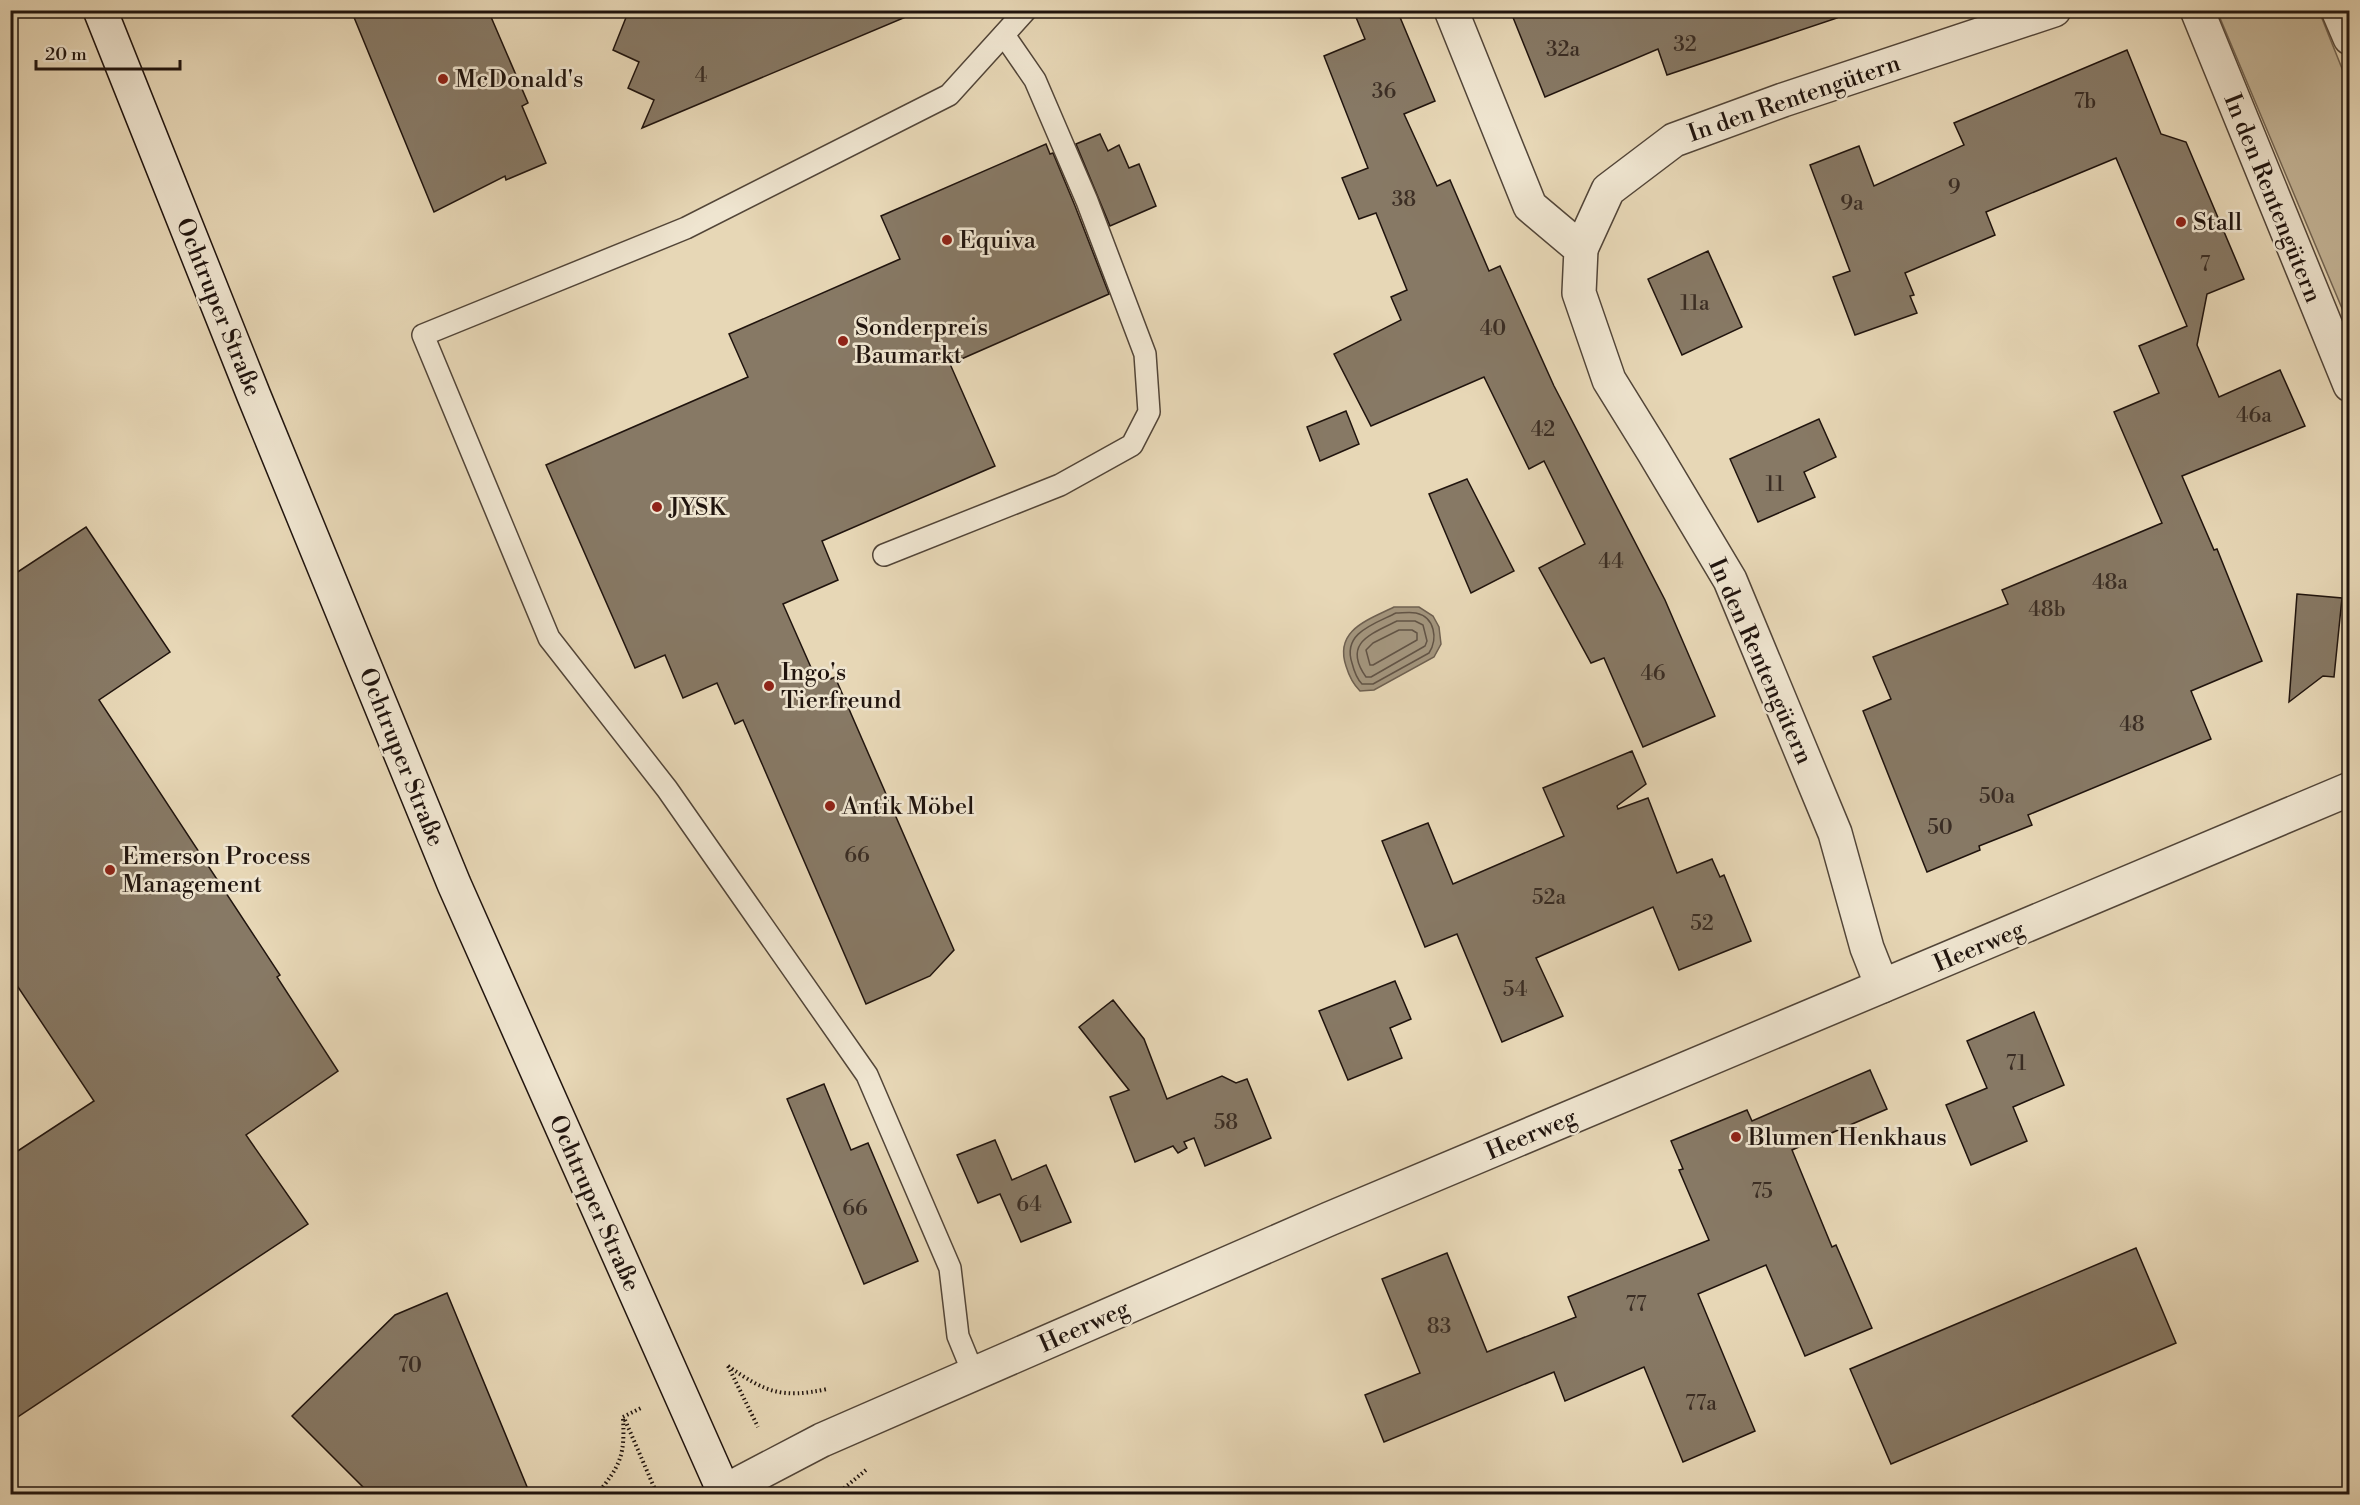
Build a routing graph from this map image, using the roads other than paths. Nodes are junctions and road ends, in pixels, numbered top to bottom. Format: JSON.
{"nodes":[{"id":1,"x":100,"y":10,"type":"edge"},
{"id":2,"x":1026,"y":10,"type":"edge"},
{"id":3,"x":1451,"y":10,"type":"edge"},
{"id":4,"x":2054,"y":10,"type":"edge"},
{"id":5,"x":2197,"y":10,"type":"edge"},
{"id":6,"x":2338,"y":10,"type":"edge"},
{"id":7,"x":1004,"y":35,"type":"junction"},
{"id":8,"x":2349,"y":38,"type":"edge"},
{"id":9,"x":1581,"y":249,"type":"junction"},
{"id":10,"x":2349,"y":385,"type":"edge"},
{"id":11,"x":884,"y":555,"type":"dead end"},
{"id":12,"x":2349,"y":789,"type":"edge"},
{"id":13,"x":1882,"y":986,"type":"junction"},
{"id":14,"x":974,"y":1375,"type":"junction"},
{"id":15,"x":722,"y":1494,"type":"edge"}],
"edges":[{"from":1,"to":15,"type":"street","name":"Ochtruper Straße"},
{"from":2,"to":7,"type":"lane"},
{"from":3,"to":9,"type":"street"},
{"from":4,"to":9,"type":"street","name":"In den Rentengütern"},
{"from":5,"to":10,"type":"street","name":"In den Rentengütern"},
{"from":6,"to":8,"type":"street"},
{"from":7,"to":11,"type":"lane"},
{"from":7,"to":14,"type":"lane"},
{"from":9,"to":13,"type":"street","name":"In den Rentengütern"},
{"from":12,"to":13,"type":"street","name":"Heerweg"},
{"from":13,"to":14,"type":"street","name":"Heerweg"},
{"from":14,"to":15,"type":"street","name":"Heerweg"}]}
